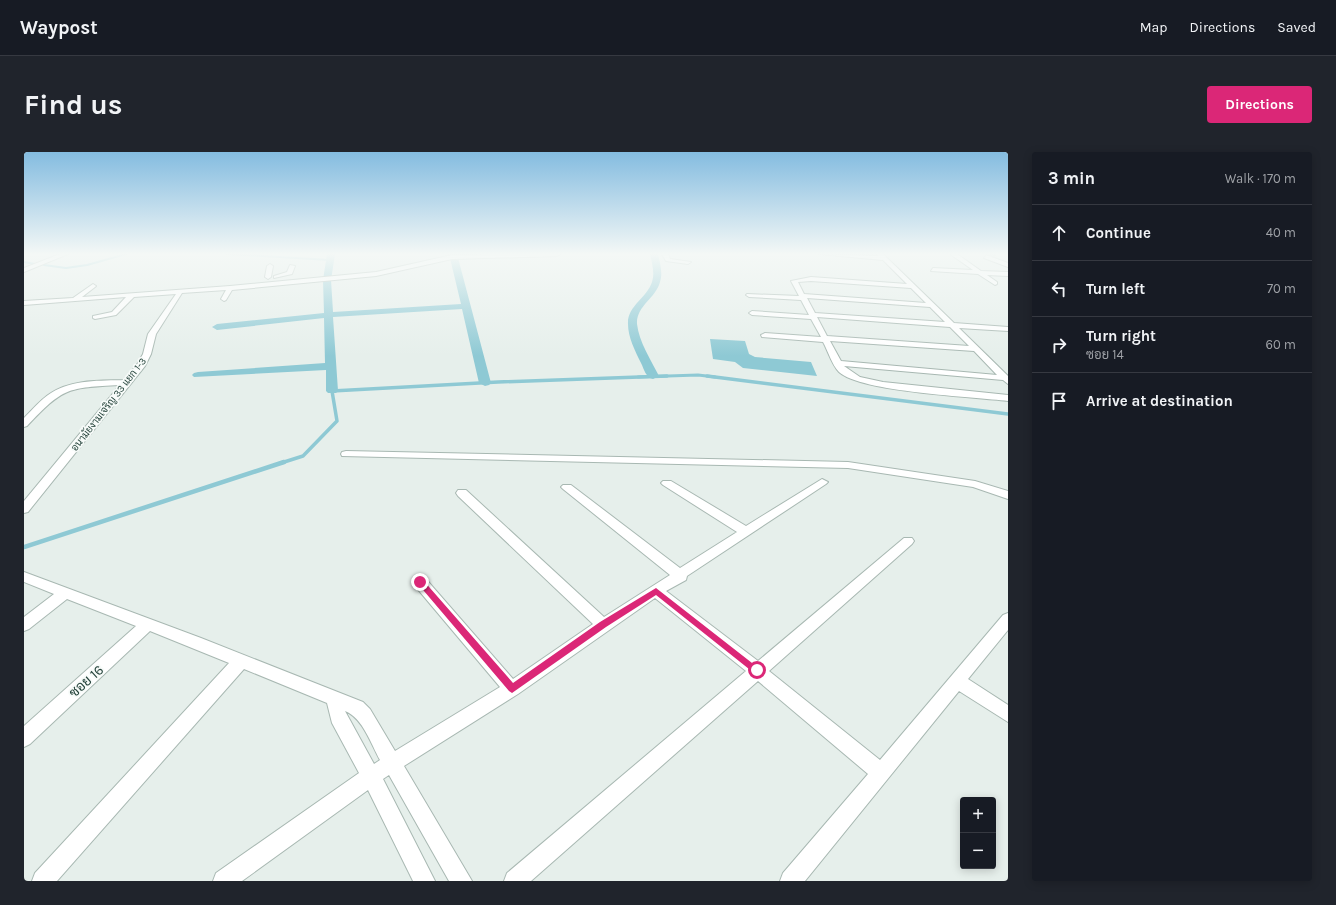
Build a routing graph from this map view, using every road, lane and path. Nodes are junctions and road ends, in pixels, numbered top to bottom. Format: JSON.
{"nodes":[{"id":1,"x":90,"y":288,"type":"edge"},
{"id":2,"x":141,"y":288,"type":"dead end"},
{"id":3,"x":230,"y":288,"type":"joint"},
{"id":4,"x":798,"y":288,"type":"edge"},
{"id":5,"x":915,"y":288,"type":"edge"},
{"id":6,"x":180,"y":292,"type":"junction"},
{"id":7,"x":142,"y":295,"type":"junction"},
{"id":8,"x":749,"y":295,"type":"dead end"},
{"id":9,"x":132,"y":296,"type":"junction"},
{"id":10,"x":802,"y":297,"type":"junction"},
{"id":11,"x":74,"y":299,"type":"junction"},
{"id":12,"x":224,"y":299,"type":"dead end"},
{"id":13,"x":24,"y":303,"type":"edge"},
{"id":14,"x":932,"y":305,"type":"junction"},
{"id":15,"x":752,"y":313,"type":"dead end"},
{"id":16,"x":813,"y":316,"type":"junction"},
{"id":17,"x":95,"y":317,"type":"dead end"},
{"id":18,"x":952,"y":325,"type":"junction"},
{"id":19,"x":1008,"y":329,"type":"edge"},
{"id":20,"x":765,"y":335,"type":"dead end"},
{"id":21,"x":825,"y":339,"type":"junction"},
{"id":22,"x":976,"y":349,"type":"junction"},
{"id":23,"x":838,"y":363,"type":"junction"},
{"id":24,"x":1006,"y":380,"type":"edge"},
{"id":25,"x":127,"y":382,"type":"junction"},
{"id":26,"x":1008,"y":398,"type":"edge"},
{"id":27,"x":24,"y":424,"type":"edge"},
{"id":28,"x":346,"y":454,"type":"dead end"},
{"id":29,"x":822,"y":482,"type":"dead end"},
{"id":30,"x":667,"y":483,"type":"dead end"},
{"id":31,"x":567,"y":486,"type":"dead end"},
{"id":32,"x":462,"y":493,"type":"dead end"},
{"id":33,"x":1008,"y":495,"type":"edge"},
{"id":34,"x":24,"y":509,"type":"edge"},
{"id":35,"x":745,"y":531,"type":"junction"},
{"id":36,"x":908,"y":541,"type":"dead end"},
{"id":37,"x":681,"y":576,"type":"junction"},
{"id":38,"x":24,"y":577,"type":"edge"},
{"id":39,"x":420,"y":582,"type":"dead end"},
{"id":40,"x":656,"y":591,"type":"junction"},
{"id":41,"x":66,"y":592,"type":"junction"},
{"id":42,"x":1008,"y":619,"type":"edge"},
{"id":43,"x":148,"y":624,"type":"junction"},
{"id":44,"x":24,"y":625,"type":"edge"},
{"id":45,"x":603,"y":625,"type":"junction"},
{"id":46,"x":241,"y":661,"type":"junction"},
{"id":47,"x":757,"y":670,"type":"junction"},
{"id":48,"x":956,"y":680,"type":"junction"},
{"id":49,"x":512,"y":689,"type":"junction"},
{"id":50,"x":334,"y":698,"type":"junction"},
{"id":51,"x":1008,"y":714,"type":"edge"},
{"id":52,"x":24,"y":738,"type":"edge"},
{"id":53,"x":391,"y":764,"type":"junction"},
{"id":54,"x":880,"y":772,"type":"junction"},
{"id":55,"x":371,"y":776,"type":"junction"},
{"id":56,"x":43,"y":881,"type":"edge"},
{"id":57,"x":224,"y":881,"type":"edge"},
{"id":58,"x":424,"y":881,"type":"edge"},
{"id":59,"x":461,"y":881,"type":"edge"},
{"id":60,"x":515,"y":881,"type":"edge"},
{"id":61,"x":791,"y":881,"type":"edge"}],
"edges":[{"from":1,"to":11,"type":"street"},
{"from":2,"to":7,"type":"street"},
{"from":3,"to":6,"type":"street"},
{"from":3,"to":12,"type":"street"},
{"from":4,"to":10,"type":"street"},
{"from":5,"to":14,"type":"street"},
{"from":6,"to":7,"type":"street"},
{"from":6,"to":25,"type":"street","name":"อนามัยงามเจริญ 33 แยก 1-3"},
{"from":7,"to":9,"type":"street"},
{"from":8,"to":10,"type":"street"},
{"from":9,"to":11,"type":"street"},
{"from":9,"to":17,"type":"street"},
{"from":10,"to":14,"type":"street"},
{"from":10,"to":16,"type":"street"},
{"from":11,"to":13,"type":"street"},
{"from":14,"to":18,"type":"street"},
{"from":15,"to":16,"type":"street"},
{"from":16,"to":18,"type":"street"},
{"from":16,"to":21,"type":"street"},
{"from":18,"to":19,"type":"street"},
{"from":18,"to":22,"type":"street"},
{"from":20,"to":21,"type":"street"},
{"from":21,"to":22,"type":"street"},
{"from":21,"to":23,"type":"street"},
{"from":22,"to":24,"type":"street"},
{"from":23,"to":24,"type":"street"},
{"from":23,"to":26,"type":"street"},
{"from":25,"to":27,"type":"street"},
{"from":25,"to":34,"type":"street","name":"อนามัยงามเจริญ 33 แยก 1-3"},
{"from":28,"to":33,"type":"street"},
{"from":29,"to":35,"type":"street"},
{"from":30,"to":35,"type":"street"},
{"from":31,"to":37,"type":"street"},
{"from":32,"to":45,"type":"street"},
{"from":35,"to":37,"type":"street"},
{"from":36,"to":47,"type":"street"},
{"from":37,"to":40,"type":"street"},
{"from":38,"to":41,"type":"street"},
{"from":39,"to":49,"type":"street"},
{"from":40,"to":45,"type":"street"},
{"from":40,"to":47,"type":"street"},
{"from":41,"to":43,"type":"street"},
{"from":41,"to":44,"type":"street"},
{"from":42,"to":48,"type":"street"},
{"from":43,"to":46,"type":"street"},
{"from":43,"to":52,"type":"street","name":"ซอย 16"},
{"from":45,"to":49,"type":"street"},
{"from":46,"to":50,"type":"street"},
{"from":46,"to":56,"type":"street"},
{"from":47,"to":54,"type":"street"},
{"from":47,"to":60,"type":"street"},
{"from":48,"to":51,"type":"street"},
{"from":48,"to":54,"type":"street"},
{"from":49,"to":53,"type":"street"},
{"from":50,"to":53,"type":"street"},
{"from":50,"to":55,"type":"street"},
{"from":53,"to":55,"type":"street"},
{"from":53,"to":59,"type":"street"},
{"from":54,"to":61,"type":"street"},
{"from":55,"to":57,"type":"street"},
{"from":55,"to":58,"type":"street"}]}
